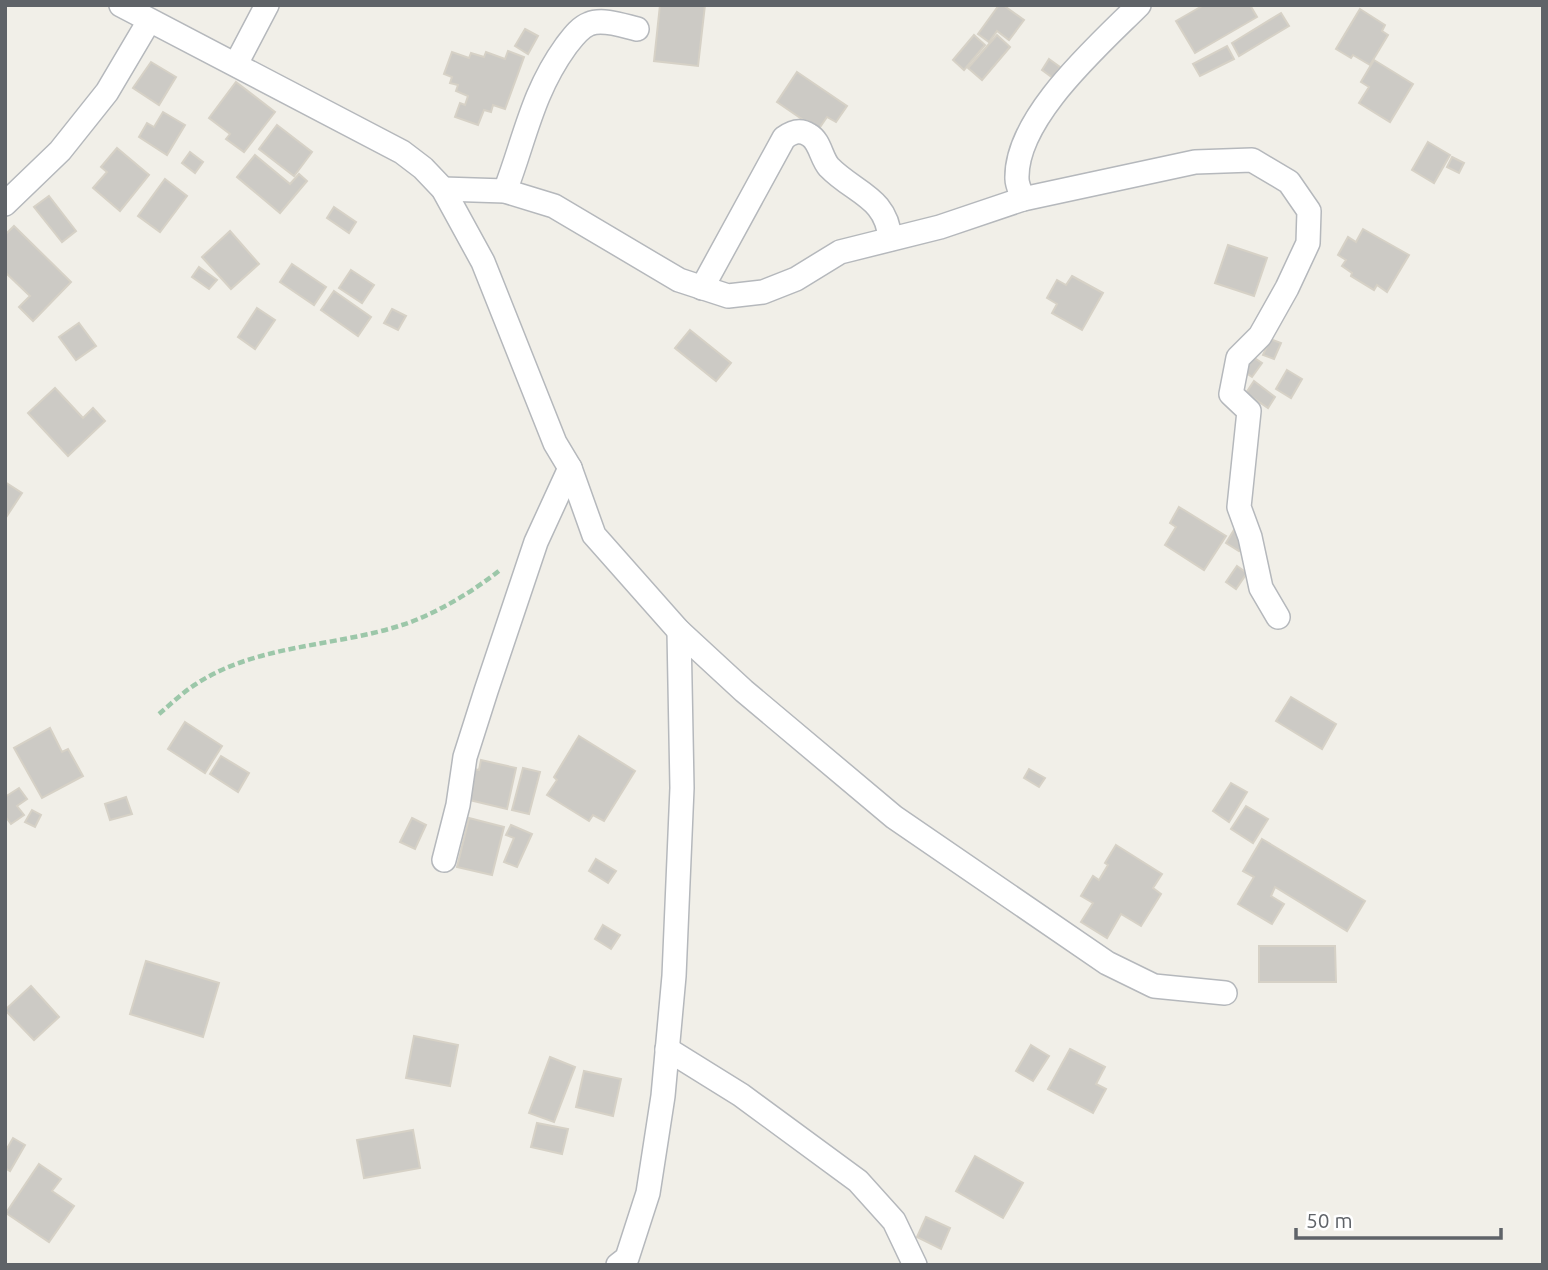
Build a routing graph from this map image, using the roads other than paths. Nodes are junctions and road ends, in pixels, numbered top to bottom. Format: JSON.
{"nodes":[{"id":1,"x":121,"y":5,"type":"edge"},
{"id":2,"x":267,"y":5,"type":"edge"},
{"id":3,"x":1139,"y":5,"type":"edge"},
{"id":4,"x":149,"y":21,"type":"junction"},
{"id":5,"x":638,"y":29,"type":"dead end"},
{"id":6,"x":236,"y":64,"type":"junction"},
{"id":7,"x":443,"y":189,"type":"junction"},
{"id":8,"x":505,"y":191,"type":"junction"},
{"id":9,"x":1023,"y":199,"type":"junction"},
{"id":10,"x":5,"y":204,"type":"edge"},
{"id":11,"x":890,"y":239,"type":"junction"},
{"id":12,"x":702,"y":288,"type":"junction"},
{"id":13,"x":570,"y":468,"type":"junction"},
{"id":14,"x":1278,"y":617,"type":"dead end"},
{"id":15,"x":679,"y":631,"type":"junction"},
{"id":16,"x":444,"y":860,"type":"dead end"},
{"id":17,"x":1225,"y":993,"type":"dead end"},
{"id":18,"x":667,"y":1049,"type":"junction"},
{"id":19,"x":618,"y":1265,"type":"edge"},
{"id":20,"x":915,"y":1265,"type":"edge"}],
"edges":[{"from":1,"to":4,"type":"street"},
{"from":2,"to":6,"type":"street"},
{"from":3,"to":9,"type":"street"},
{"from":4,"to":6,"type":"street"},
{"from":4,"to":10,"type":"street"},
{"from":5,"to":8,"type":"street"},
{"from":6,"to":7,"type":"street"},
{"from":7,"to":8,"type":"street"},
{"from":7,"to":13,"type":"street"},
{"from":8,"to":12,"type":"street"},
{"from":9,"to":11,"type":"street"},
{"from":9,"to":14,"type":"street"},
{"from":11,"to":12,"type":"street"},
{"from":11,"to":12,"type":"street"},
{"from":13,"to":15,"type":"street"},
{"from":13,"to":16,"type":"street"},
{"from":15,"to":17,"type":"street"},
{"from":15,"to":18,"type":"street"},
{"from":18,"to":19,"type":"street"},
{"from":18,"to":20,"type":"street"}]}
